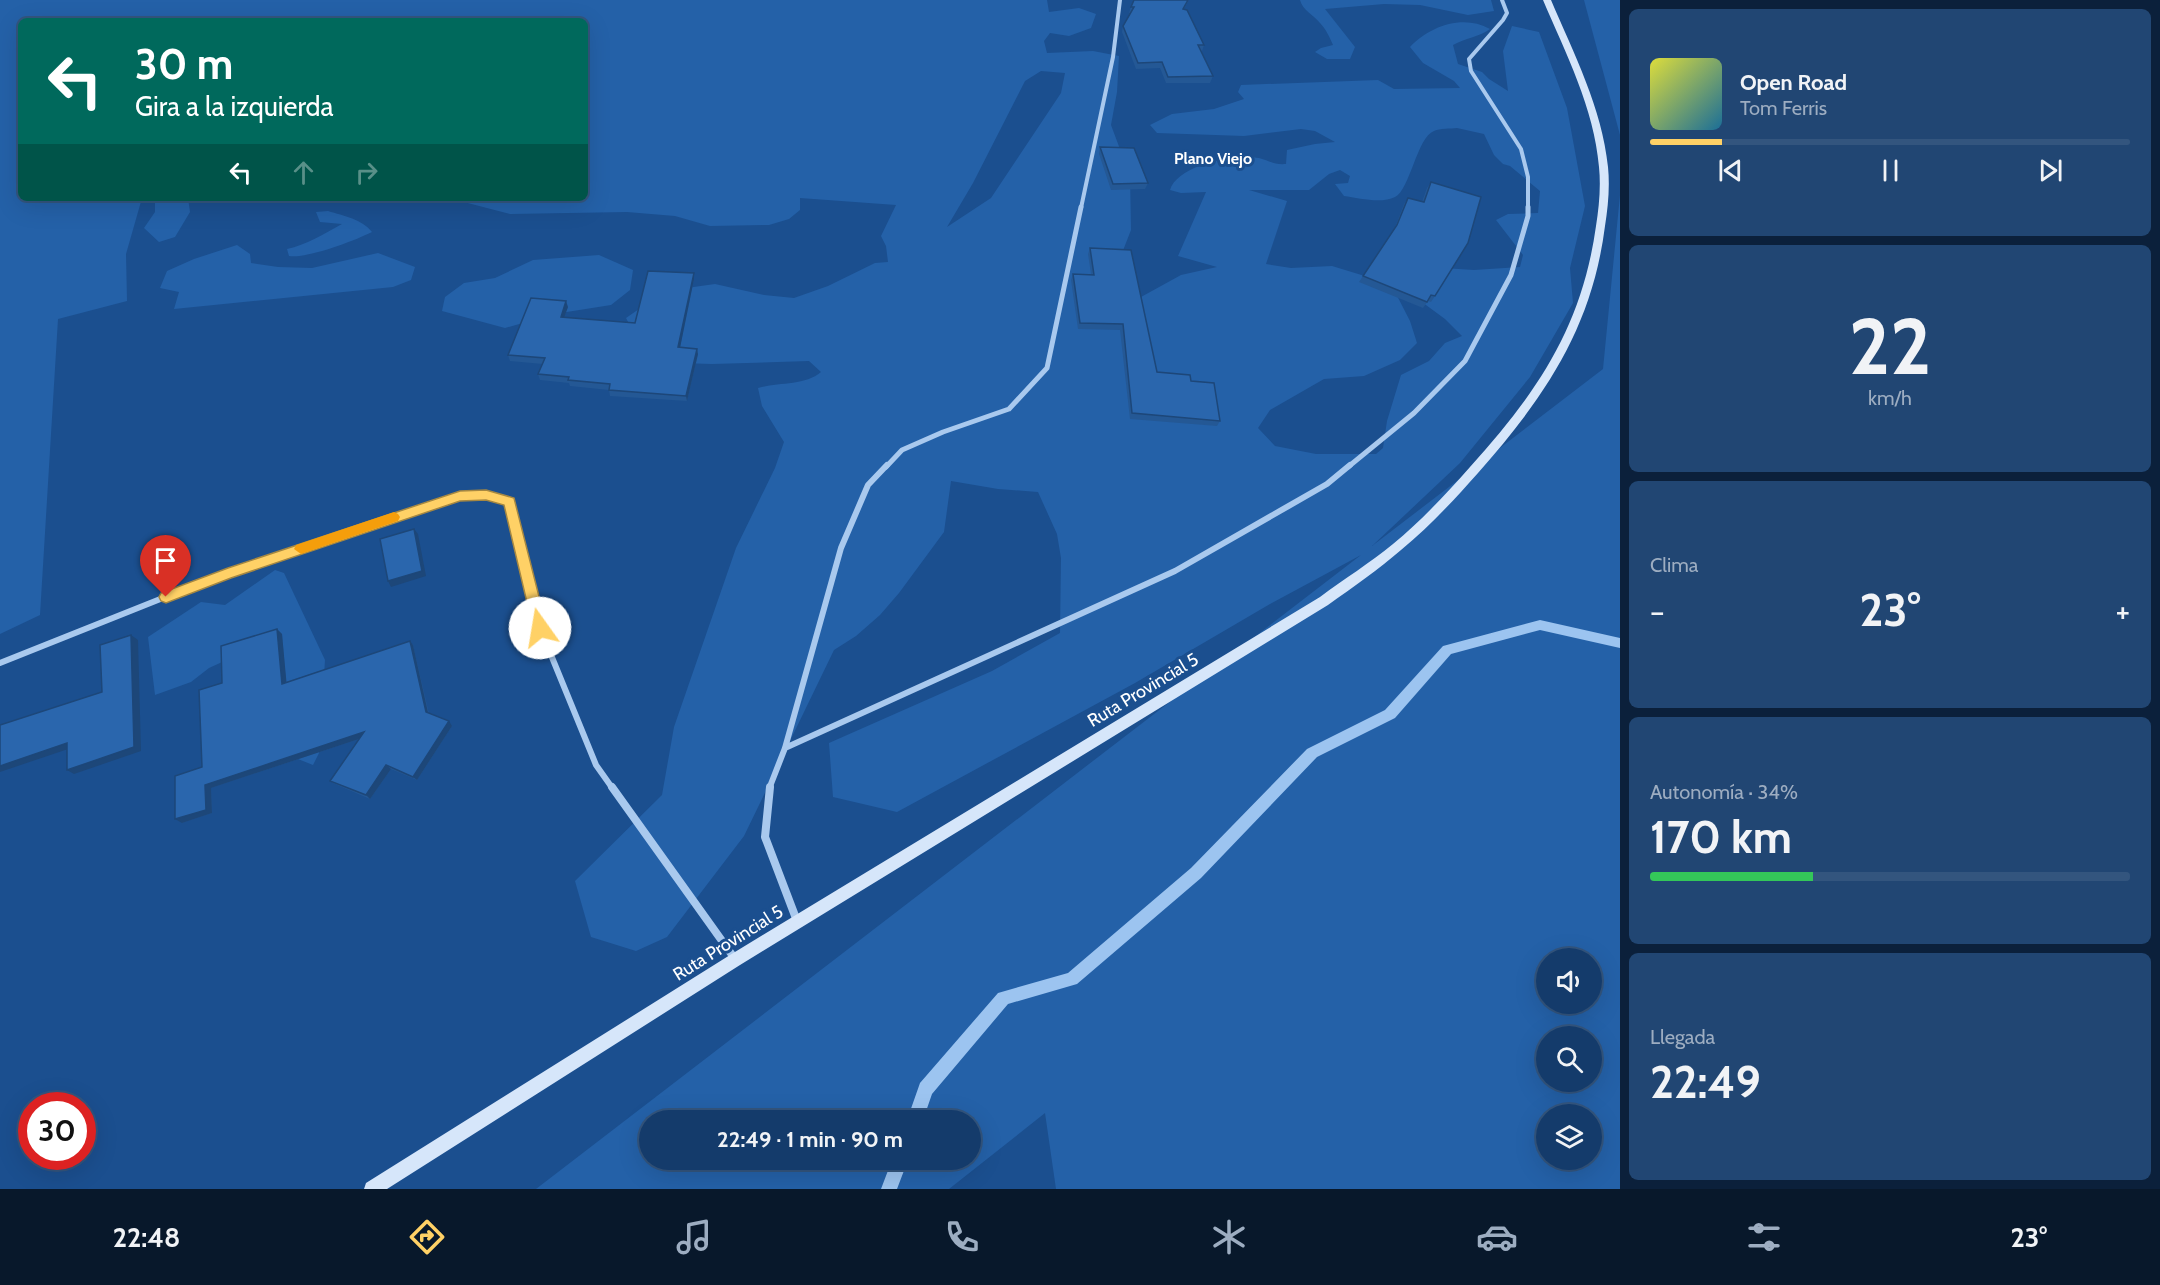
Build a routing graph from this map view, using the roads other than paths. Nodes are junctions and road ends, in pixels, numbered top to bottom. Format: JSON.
{"nodes":[{"id":1,"x":1120,"y":0,"type":"edge"},
{"id":2,"x":1502,"y":0,"type":"edge"},
{"id":3,"x":1547,"y":0,"type":"edge"},
{"id":4,"x":0,"y":663,"type":"edge"},
{"id":5,"x":785,"y":748,"type":"junction"},
{"id":6,"x":798,"y":921,"type":"junction"},
{"id":7,"x":735,"y":960,"type":"junction"},
{"id":8,"x":372,"y":1189,"type":"edge"}],
"edges":[{"from":1,"to":5,"type":"street"},
{"from":2,"to":5,"type":"street"},
{"from":3,"to":6,"type":"main road","name":"Ruta Provincial 5"},
{"from":4,"to":7,"type":"street"},
{"from":5,"to":6,"type":"street"},
{"from":6,"to":7,"type":"main road","name":"Ruta Provincial 5"},
{"from":7,"to":8,"type":"main road","name":"Ruta Provincial 5"}]}
